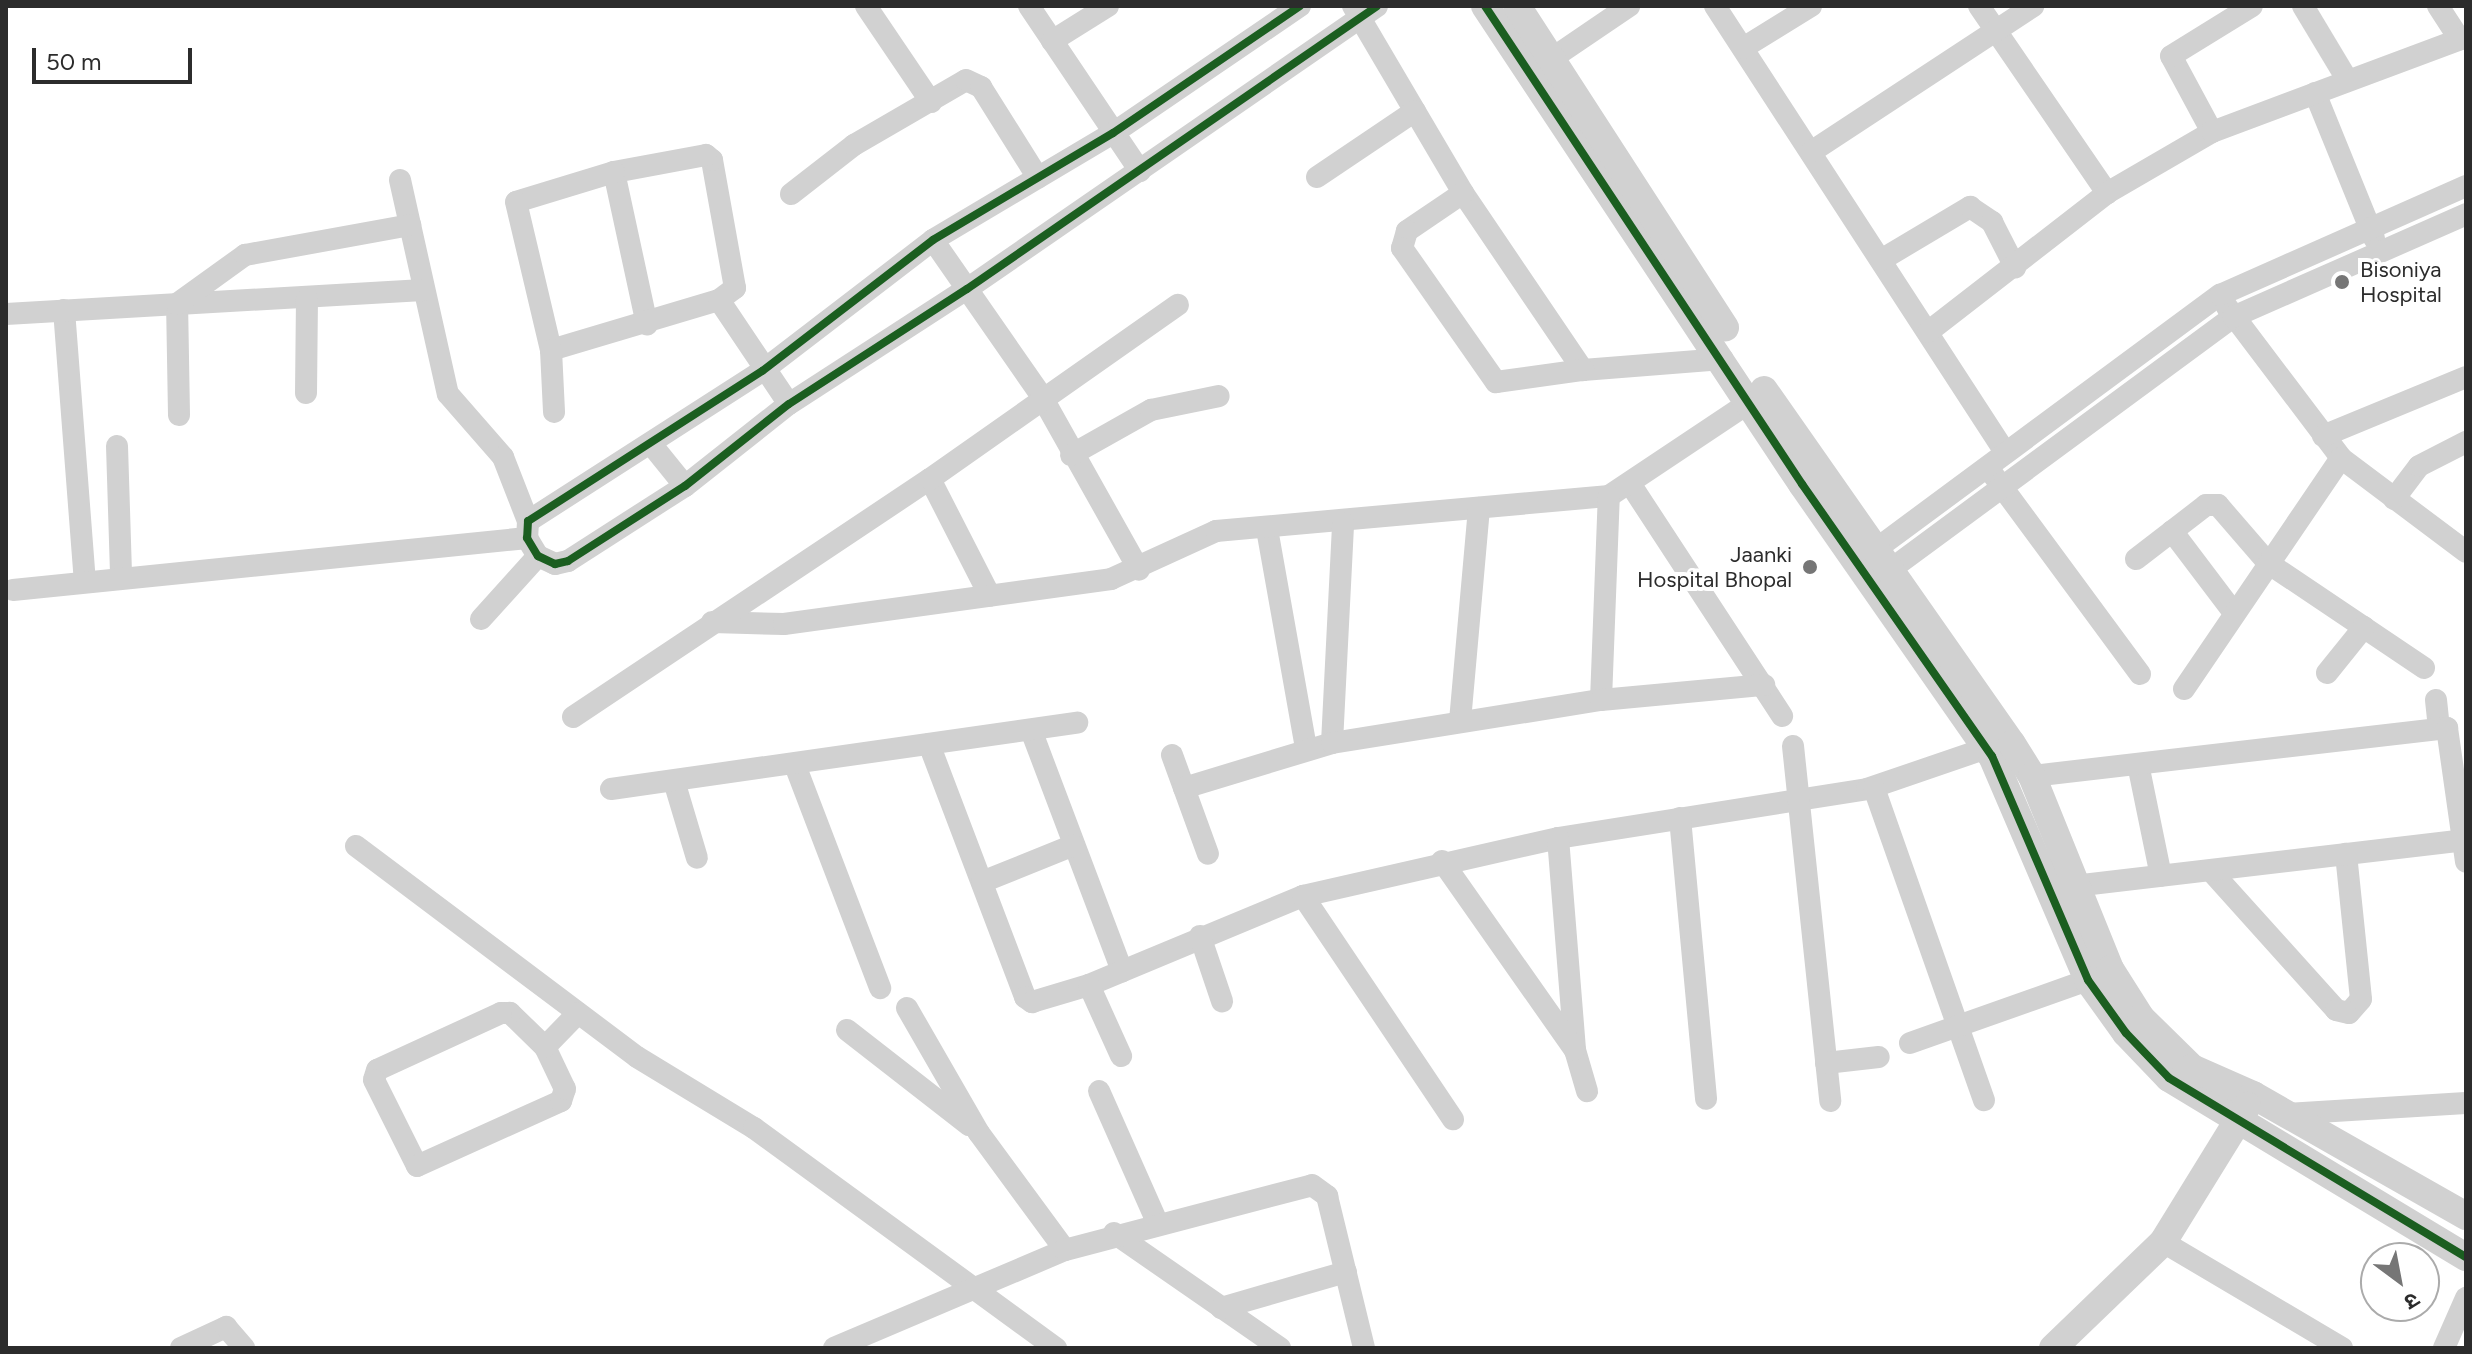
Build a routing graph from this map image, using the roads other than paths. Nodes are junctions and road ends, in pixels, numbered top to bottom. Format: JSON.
{"nodes":[{"id":1,"x":866,"y":6,"type":"edge"},
{"id":2,"x":1029,"y":6,"type":"edge"},
{"id":3,"x":1108,"y":6,"type":"edge"},
{"id":4,"x":1300,"y":6,"type":"edge"},
{"id":5,"x":1485,"y":6,"type":"edge"},
{"id":6,"x":1517,"y":6,"type":"edge"},
{"id":7,"x":1629,"y":6,"type":"edge"},
{"id":8,"x":1715,"y":6,"type":"edge"},
{"id":9,"x":1811,"y":6,"type":"edge"},
{"id":10,"x":1979,"y":6,"type":"edge"},
{"id":11,"x":2033,"y":6,"type":"edge"},
{"id":12,"x":2252,"y":6,"type":"edge"},
{"id":13,"x":2303,"y":6,"type":"edge"},
{"id":14,"x":2438,"y":6,"type":"edge"},
{"id":15,"x":1363,"y":10,"type":"edge"},
{"id":16,"x":1996,"y":31,"type":"junction"},
{"id":17,"x":2463,"y":38,"type":"edge"},
{"id":18,"x":1052,"y":41,"type":"junction"},
{"id":19,"x":1743,"y":48,"type":"junction"},
{"id":20,"x":1554,"y":57,"type":"junction"},
{"id":21,"x":2348,"y":81,"type":"junction"},
{"id":22,"x":2315,"y":93,"type":"junction"},
{"id":23,"x":931,"y":102,"type":"junction"},
{"id":24,"x":1415,"y":111,"type":"junction"},
{"id":25,"x":2212,"y":132,"type":"junction"},
{"id":26,"x":1113,"y":133,"type":"junction"},
{"id":27,"x":1811,"y":152,"type":"junction"},
{"id":28,"x":1140,"y":171,"type":"junction"},
{"id":29,"x":614,"y":172,"type":"junction"},
{"id":30,"x":1317,"y":177,"type":"dead end"},
{"id":31,"x":1038,"y":178,"type":"junction"},
{"id":32,"x":400,"y":180,"type":"dead end"},
{"id":33,"x":2466,"y":186,"type":"edge"},
{"id":34,"x":1463,"y":193,"type":"junction"},
{"id":35,"x":2107,"y":193,"type":"junction"},
{"id":36,"x":791,"y":194,"type":"dead end"},
{"id":37,"x":2466,"y":214,"type":"edge"},
{"id":38,"x":410,"y":225,"type":"junction"},
{"id":39,"x":2370,"y":226,"type":"junction"},
{"id":40,"x":933,"y":240,"type":"junction"},
{"id":41,"x":2379,"y":251,"type":"junction"},
{"id":42,"x":1881,"y":260,"type":"junction"},
{"id":43,"x":2015,"y":267,"type":"junction"},
{"id":44,"x":967,"y":289,"type":"junction"},
{"id":45,"x":423,"y":290,"type":"junction"},
{"id":46,"x":2220,"y":295,"type":"junction"},
{"id":47,"x":307,"y":299,"type":"junction"},
{"id":48,"x":719,"y":300,"type":"junction"},
{"id":49,"x":177,"y":304,"type":"junction"},
{"id":50,"x":1178,"y":305,"type":"dead end"},
{"id":51,"x":64,"y":310,"type":"junction"},
{"id":52,"x":6,"y":314,"type":"edge"},
{"id":53,"x":2233,"y":317,"type":"junction"},
{"id":54,"x":647,"y":324,"type":"junction"},
{"id":55,"x":1928,"y":332,"type":"junction"},
{"id":56,"x":551,"y":350,"type":"junction"},
{"id":57,"x":1723,"y":359,"type":"junction"},
{"id":58,"x":1583,"y":370,"type":"junction"},
{"id":59,"x":762,"y":371,"type":"junction"},
{"id":60,"x":2466,"y":377,"type":"edge"},
{"id":61,"x":306,"y":393,"type":"dead end"},
{"id":62,"x":1219,"y":396,"type":"dead end"},
{"id":63,"x":1042,"y":397,"type":"junction"},
{"id":64,"x":1750,"y":402,"type":"junction"},
{"id":65,"x":789,"y":404,"type":"junction"},
{"id":66,"x":554,"y":412,"type":"dead end"},
{"id":67,"x":179,"y":415,"type":"dead end"},
{"id":68,"x":2323,"y":436,"type":"junction"},
{"id":69,"x":2466,"y":442,"type":"edge"},
{"id":70,"x":651,"y":444,"type":"junction"},
{"id":71,"x":117,"y":446,"type":"dead end"},
{"id":72,"x":1071,"y":455,"type":"junction"},
{"id":73,"x":2341,"y":458,"type":"junction"},
{"id":74,"x":1996,"y":459,"type":"junction"},
{"id":75,"x":930,"y":479,"type":"junction"},
{"id":76,"x":1631,"y":485,"type":"junction"},
{"id":77,"x":685,"y":486,"type":"junction"},
{"id":78,"x":2001,"y":486,"type":"junction"},
{"id":79,"x":1609,"y":496,"type":"junction"},
{"id":80,"x":2394,"y":499,"type":"junction"},
{"id":81,"x":1479,"y":508,"type":"junction"},
{"id":82,"x":1343,"y":523,"type":"junction"},
{"id":83,"x":1267,"y":529,"type":"junction"},
{"id":84,"x":2172,"y":531,"type":"junction"},
{"id":85,"x":531,"y":538,"type":"junction"},
{"id":86,"x":2466,"y":552,"type":"edge"},
{"id":87,"x":2136,"y":559,"type":"dead end"},
{"id":88,"x":2268,"y":563,"type":"junction"},
{"id":89,"x":1872,"y":567,"type":"junction"},
{"id":90,"x":1139,"y":570,"type":"junction"},
{"id":91,"x":121,"y":576,"type":"junction"},
{"id":92,"x":85,"y":581,"type":"junction"},
{"id":93,"x":13,"y":590,"type":"dead end"},
{"id":94,"x":990,"y":596,"type":"junction"},
{"id":95,"x":2234,"y":613,"type":"junction"},
{"id":96,"x":481,"y":619,"type":"dead end"},
{"id":97,"x":712,"y":622,"type":"junction"},
{"id":98,"x":2364,"y":627,"type":"junction"},
{"id":99,"x":2424,"y":668,"type":"dead end"},
{"id":100,"x":2327,"y":673,"type":"dead end"},
{"id":101,"x":2140,"y":674,"type":"dead end"},
{"id":102,"x":1764,"y":685,"type":"junction"},
{"id":103,"x":2184,"y":689,"type":"dead end"},
{"id":104,"x":1601,"y":700,"type":"junction"},
{"id":105,"x":2436,"y":700,"type":"dead end"},
{"id":106,"x":1782,"y":716,"type":"dead end"},
{"id":107,"x":573,"y":717,"type":"dead end"},
{"id":108,"x":1460,"y":721,"type":"junction"},
{"id":109,"x":1077,"y":723,"type":"dead end"},
{"id":110,"x":2439,"y":729,"type":"junction"},
{"id":111,"x":1031,"y":730,"type":"junction"},
{"id":112,"x":1332,"y":743,"type":"junction"},
{"id":113,"x":929,"y":744,"type":"junction"},
{"id":114,"x":1793,"y":746,"type":"dead end"},
{"id":115,"x":1987,"y":748,"type":"junction"},
{"id":116,"x":1306,"y":749,"type":"junction"},
{"id":117,"x":1172,"y":755,"type":"dead end"},
{"id":118,"x":2138,"y":764,"type":"junction"},
{"id":119,"x":795,"y":765,"type":"junction"},
{"id":120,"x":2032,"y":776,"type":"junction"},
{"id":121,"x":674,"y":781,"type":"junction"},
{"id":122,"x":1184,"y":788,"type":"junction"},
{"id":123,"x":1874,"y":788,"type":"junction"},
{"id":124,"x":611,"y":789,"type":"dead end"},
{"id":125,"x":1797,"y":802,"type":"junction"},
{"id":126,"x":1680,"y":818,"type":"junction"},
{"id":127,"x":1558,"y":838,"type":"junction"},
{"id":128,"x":1074,"y":845,"type":"junction"},
{"id":129,"x":356,"y":846,"type":"dead end"},
{"id":130,"x":2465,"y":851,"type":"edge"},
{"id":131,"x":1208,"y":854,"type":"dead end"},
{"id":132,"x":2346,"y":854,"type":"junction"},
{"id":133,"x":697,"y":858,"type":"dead end"},
{"id":134,"x":1442,"y":861,"type":"junction"},
{"id":135,"x":2211,"y":871,"type":"junction"},
{"id":136,"x":2161,"y":876,"type":"junction"},
{"id":137,"x":982,"y":882,"type":"junction"},
{"id":138,"x":2074,"y":886,"type":"junction"},
{"id":139,"x":1303,"y":896,"type":"junction"},
{"id":140,"x":1200,"y":936,"type":"junction"},
{"id":141,"x":1122,"y":971,"type":"junction"},
{"id":142,"x":2088,"y":980,"type":"junction"},
{"id":143,"x":1089,"y":985,"type":"junction"},
{"id":144,"x":880,"y":988,"type":"dead end"},
{"id":145,"x":1222,"y":1001,"type":"dead end"},
{"id":146,"x":907,"y":1008,"type":"dead end"},
{"id":147,"x":578,"y":1013,"type":"junction"},
{"id":148,"x":1958,"y":1026,"type":"junction"},
{"id":149,"x":847,"y":1030,"type":"dead end"},
{"id":150,"x":1910,"y":1043,"type":"dead end"},
{"id":151,"x":545,"y":1047,"type":"junction"},
{"id":152,"x":1575,"y":1050,"type":"junction"},
{"id":153,"x":1121,"y":1056,"type":"dead end"},
{"id":154,"x":1879,"y":1057,"type":"dead end"},
{"id":155,"x":1826,"y":1063,"type":"junction"},
{"id":156,"x":1099,"y":1091,"type":"dead end"},
{"id":157,"x":1587,"y":1091,"type":"dead end"},
{"id":158,"x":2253,"y":1095,"type":"junction"},
{"id":159,"x":1706,"y":1099,"type":"dead end"},
{"id":160,"x":1984,"y":1100,"type":"dead end"},
{"id":161,"x":1830,"y":1101,"type":"dead end"},
{"id":162,"x":2466,"y":1103,"type":"edge"},
{"id":163,"x":2285,"y":1114,"type":"junction"},
{"id":164,"x":1453,"y":1119,"type":"dead end"},
{"id":165,"x":2239,"y":1120,"type":"junction"},
{"id":166,"x":979,"y":1133,"type":"junction"},
{"id":167,"x":2466,"y":1216,"type":"edge"},
{"id":168,"x":1157,"y":1222,"type":"junction"},
{"id":169,"x":1114,"y":1233,"type":"junction"},
{"id":170,"x":2163,"y":1242,"type":"junction"},
{"id":171,"x":1065,"y":1250,"type":"junction"},
{"id":172,"x":2466,"y":1257,"type":"edge"},
{"id":173,"x":1346,"y":1272,"type":"junction"},
{"id":174,"x":974,"y":1288,"type":"junction"},
{"id":175,"x":2466,"y":1298,"type":"edge"},
{"id":176,"x":1221,"y":1308,"type":"junction"},
{"id":177,"x":2331,"y":1345,"type":"edge"},
{"id":178,"x":181,"y":1348,"type":"edge"},
{"id":179,"x":244,"y":1348,"type":"edge"},
{"id":180,"x":834,"y":1348,"type":"edge"},
{"id":181,"x":1056,"y":1348,"type":"edge"},
{"id":182,"x":1280,"y":1348,"type":"edge"},
{"id":183,"x":1364,"y":1348,"type":"edge"},
{"id":184,"x":2053,"y":1348,"type":"edge"},
{"id":185,"x":2444,"y":1348,"type":"edge"}],
"edges":[{"from":1,"to":23,"type":"street"},
{"from":2,"to":18,"type":"street"},
{"from":3,"to":18,"type":"street"},
{"from":4,"to":26,"type":"street"},
{"from":5,"to":57,"type":"street"},
{"from":6,"to":20,"type":"street"},
{"from":7,"to":20,"type":"street"},
{"from":8,"to":19,"type":"street"},
{"from":9,"to":19,"type":"street"},
{"from":10,"to":16,"type":"street"},
{"from":11,"to":16,"type":"street"},
{"from":12,"to":25,"type":"street"},
{"from":13,"to":21,"type":"street"},
{"from":14,"to":17,"type":"street"},
{"from":15,"to":24,"type":"street"},
{"from":15,"to":28,"type":"street"},
{"from":16,"to":27,"type":"street"},
{"from":16,"to":35,"type":"street"},
{"from":17,"to":21,"type":"street"},
{"from":18,"to":26,"type":"street"},
{"from":19,"to":27,"type":"street"},
{"from":20,"to":89,"type":"street"},
{"from":21,"to":22,"type":"street"},
{"from":22,"to":25,"type":"street"},
{"from":22,"to":39,"type":"street"},
{"from":23,"to":31,"type":"street"},
{"from":23,"to":36,"type":"street"},
{"from":24,"to":30,"type":"street"},
{"from":24,"to":34,"type":"street"},
{"from":25,"to":35,"type":"street"},
{"from":26,"to":28,"type":"street"},
{"from":26,"to":31,"type":"street"},
{"from":27,"to":42,"type":"street"},
{"from":28,"to":44,"type":"street"},
{"from":29,"to":48,"type":"street"},
{"from":29,"to":54,"type":"street"},
{"from":29,"to":56,"type":"street"},
{"from":31,"to":40,"type":"street"},
{"from":32,"to":38,"type":"street"},
{"from":33,"to":39,"type":"street"},
{"from":34,"to":58,"type":"street"},
{"from":34,"to":58,"type":"street"},
{"from":35,"to":43,"type":"street"},
{"from":37,"to":41,"type":"street"},
{"from":38,"to":45,"type":"street"},
{"from":38,"to":49,"type":"street"},
{"from":39,"to":41,"type":"street"},
{"from":39,"to":46,"type":"street"},
{"from":40,"to":44,"type":"street"},
{"from":40,"to":59,"type":"street"},
{"from":41,"to":53,"type":"street"},
{"from":42,"to":43,"type":"street"},
{"from":42,"to":55,"type":"street"},
{"from":43,"to":55,"type":"street"},
{"from":44,"to":63,"type":"street"},
{"from":44,"to":65,"type":"street"},
{"from":45,"to":47,"type":"street"},
{"from":45,"to":85,"type":"street"},
{"from":46,"to":53,"type":"street"},
{"from":46,"to":74,"type":"street"},
{"from":47,"to":49,"type":"street"},
{"from":47,"to":61,"type":"street"},
{"from":48,"to":54,"type":"street"},
{"from":48,"to":59,"type":"street"},
{"from":49,"to":51,"type":"street"},
{"from":49,"to":67,"type":"street"},
{"from":50,"to":63,"type":"street"},
{"from":51,"to":52,"type":"street"},
{"from":51,"to":92,"type":"street"},
{"from":53,"to":68,"type":"street"},
{"from":53,"to":78,"type":"street"},
{"from":54,"to":56,"type":"street"},
{"from":55,"to":74,"type":"street"},
{"from":56,"to":66,"type":"street"},
{"from":57,"to":58,"type":"street"},
{"from":57,"to":64,"type":"street"},
{"from":59,"to":65,"type":"street"},
{"from":59,"to":70,"type":"street"},
{"from":60,"to":68,"type":"street"},
{"from":62,"to":72,"type":"street"},
{"from":63,"to":72,"type":"street"},
{"from":63,"to":75,"type":"street"},
{"from":64,"to":76,"type":"street"},
{"from":64,"to":89,"type":"street"},
{"from":65,"to":77,"type":"street"},
{"from":68,"to":73,"type":"street"},
{"from":69,"to":80,"type":"street"},
{"from":70,"to":77,"type":"street"},
{"from":70,"to":85,"type":"street"},
{"from":71,"to":91,"type":"street"},
{"from":72,"to":90,"type":"street"},
{"from":73,"to":80,"type":"street"},
{"from":73,"to":88,"type":"street"},
{"from":74,"to":78,"type":"street"},
{"from":74,"to":89,"type":"street"},
{"from":75,"to":94,"type":"street"},
{"from":75,"to":97,"type":"street"},
{"from":76,"to":79,"type":"street"},
{"from":76,"to":102,"type":"street"},
{"from":77,"to":85,"type":"street"},
{"from":78,"to":89,"type":"street"},
{"from":78,"to":101,"type":"street"},
{"from":79,"to":81,"type":"street"},
{"from":79,"to":104,"type":"street"},
{"from":80,"to":86,"type":"street"},
{"from":81,"to":82,"type":"street"},
{"from":81,"to":108,"type":"street"},
{"from":82,"to":83,"type":"street"},
{"from":82,"to":112,"type":"street"},
{"from":83,"to":90,"type":"street"},
{"from":83,"to":116,"type":"street"},
{"from":84,"to":87,"type":"street"},
{"from":84,"to":88,"type":"street"},
{"from":84,"to":95,"type":"street"},
{"from":85,"to":91,"type":"street"},
{"from":85,"to":96,"type":"street"},
{"from":88,"to":95,"type":"street"},
{"from":88,"to":98,"type":"street"},
{"from":89,"to":115,"type":"street"},
{"from":89,"to":120,"type":"street"},
{"from":90,"to":94,"type":"street"},
{"from":91,"to":92,"type":"street"},
{"from":92,"to":93,"type":"street"},
{"from":94,"to":97,"type":"street"},
{"from":95,"to":103,"type":"street"},
{"from":97,"to":107,"type":"street"},
{"from":98,"to":99,"type":"street"},
{"from":98,"to":100,"type":"street"},
{"from":102,"to":104,"type":"street"},
{"from":102,"to":106,"type":"street"},
{"from":104,"to":108,"type":"street"},
{"from":105,"to":110,"type":"street"},
{"from":108,"to":112,"type":"street"},
{"from":109,"to":111,"type":"street"},
{"from":110,"to":118,"type":"street"},
{"from":110,"to":130,"type":"street"},
{"from":111,"to":113,"type":"street"},
{"from":111,"to":128,"type":"street"},
{"from":112,"to":116,"type":"street"},
{"from":113,"to":119,"type":"street"},
{"from":113,"to":137,"type":"street"},
{"from":114,"to":125,"type":"street"},
{"from":115,"to":123,"type":"street"},
{"from":115,"to":142,"type":"street"},
{"from":116,"to":122,"type":"street"},
{"from":117,"to":122,"type":"street"},
{"from":118,"to":120,"type":"street"},
{"from":118,"to":136,"type":"street"},
{"from":119,"to":121,"type":"street"},
{"from":119,"to":144,"type":"street"},
{"from":120,"to":138,"type":"street"},
{"from":121,"to":124,"type":"street"},
{"from":121,"to":133,"type":"street"},
{"from":122,"to":131,"type":"street"},
{"from":123,"to":125,"type":"street"},
{"from":123,"to":148,"type":"street"},
{"from":125,"to":126,"type":"street"},
{"from":125,"to":155,"type":"street"},
{"from":126,"to":127,"type":"street"},
{"from":126,"to":159,"type":"street"},
{"from":127,"to":134,"type":"street"},
{"from":127,"to":152,"type":"street"},
{"from":128,"to":137,"type":"street"},
{"from":128,"to":141,"type":"street"},
{"from":129,"to":147,"type":"street"},
{"from":130,"to":132,"type":"street"},
{"from":132,"to":135,"type":"street"},
{"from":132,"to":135,"type":"street"},
{"from":134,"to":139,"type":"street"},
{"from":134,"to":152,"type":"street"},
{"from":135,"to":136,"type":"street"},
{"from":136,"to":138,"type":"street"},
{"from":137,"to":143,"type":"street"},
{"from":138,"to":158,"type":"street"},
{"from":139,"to":140,"type":"street"},
{"from":139,"to":164,"type":"street"},
{"from":140,"to":141,"type":"street"},
{"from":140,"to":145,"type":"street"},
{"from":141,"to":143,"type":"street"},
{"from":142,"to":148,"type":"street"},
{"from":142,"to":165,"type":"street"},
{"from":143,"to":153,"type":"street"},
{"from":146,"to":166,"type":"street"},
{"from":147,"to":151,"type":"street"},
{"from":147,"to":174,"type":"street"},
{"from":148,"to":150,"type":"street"},
{"from":148,"to":160,"type":"street"},
{"from":149,"to":166,"type":"street"},
{"from":151,"to":151,"type":"street"},
{"from":152,"to":157,"type":"street"},
{"from":154,"to":155,"type":"street"},
{"from":155,"to":161,"type":"street"},
{"from":156,"to":168,"type":"street"},
{"from":158,"to":163,"type":"street"},
{"from":158,"to":165,"type":"street"},
{"from":162,"to":163,"type":"street"},
{"from":163,"to":167,"type":"street"},
{"from":165,"to":170,"type":"street"},
{"from":165,"to":172,"type":"street"},
{"from":166,"to":171,"type":"street"},
{"from":168,"to":169,"type":"street"},
{"from":168,"to":173,"type":"street"},
{"from":169,"to":171,"type":"street"},
{"from":169,"to":176,"type":"street"},
{"from":170,"to":177,"type":"street"},
{"from":170,"to":184,"type":"street"},
{"from":171,"to":174,"type":"street"},
{"from":173,"to":176,"type":"street"},
{"from":173,"to":183,"type":"street"},
{"from":174,"to":180,"type":"street"},
{"from":174,"to":181,"type":"street"},
{"from":175,"to":185,"type":"street"},
{"from":176,"to":182,"type":"street"},
{"from":178,"to":179,"type":"street"}]}
